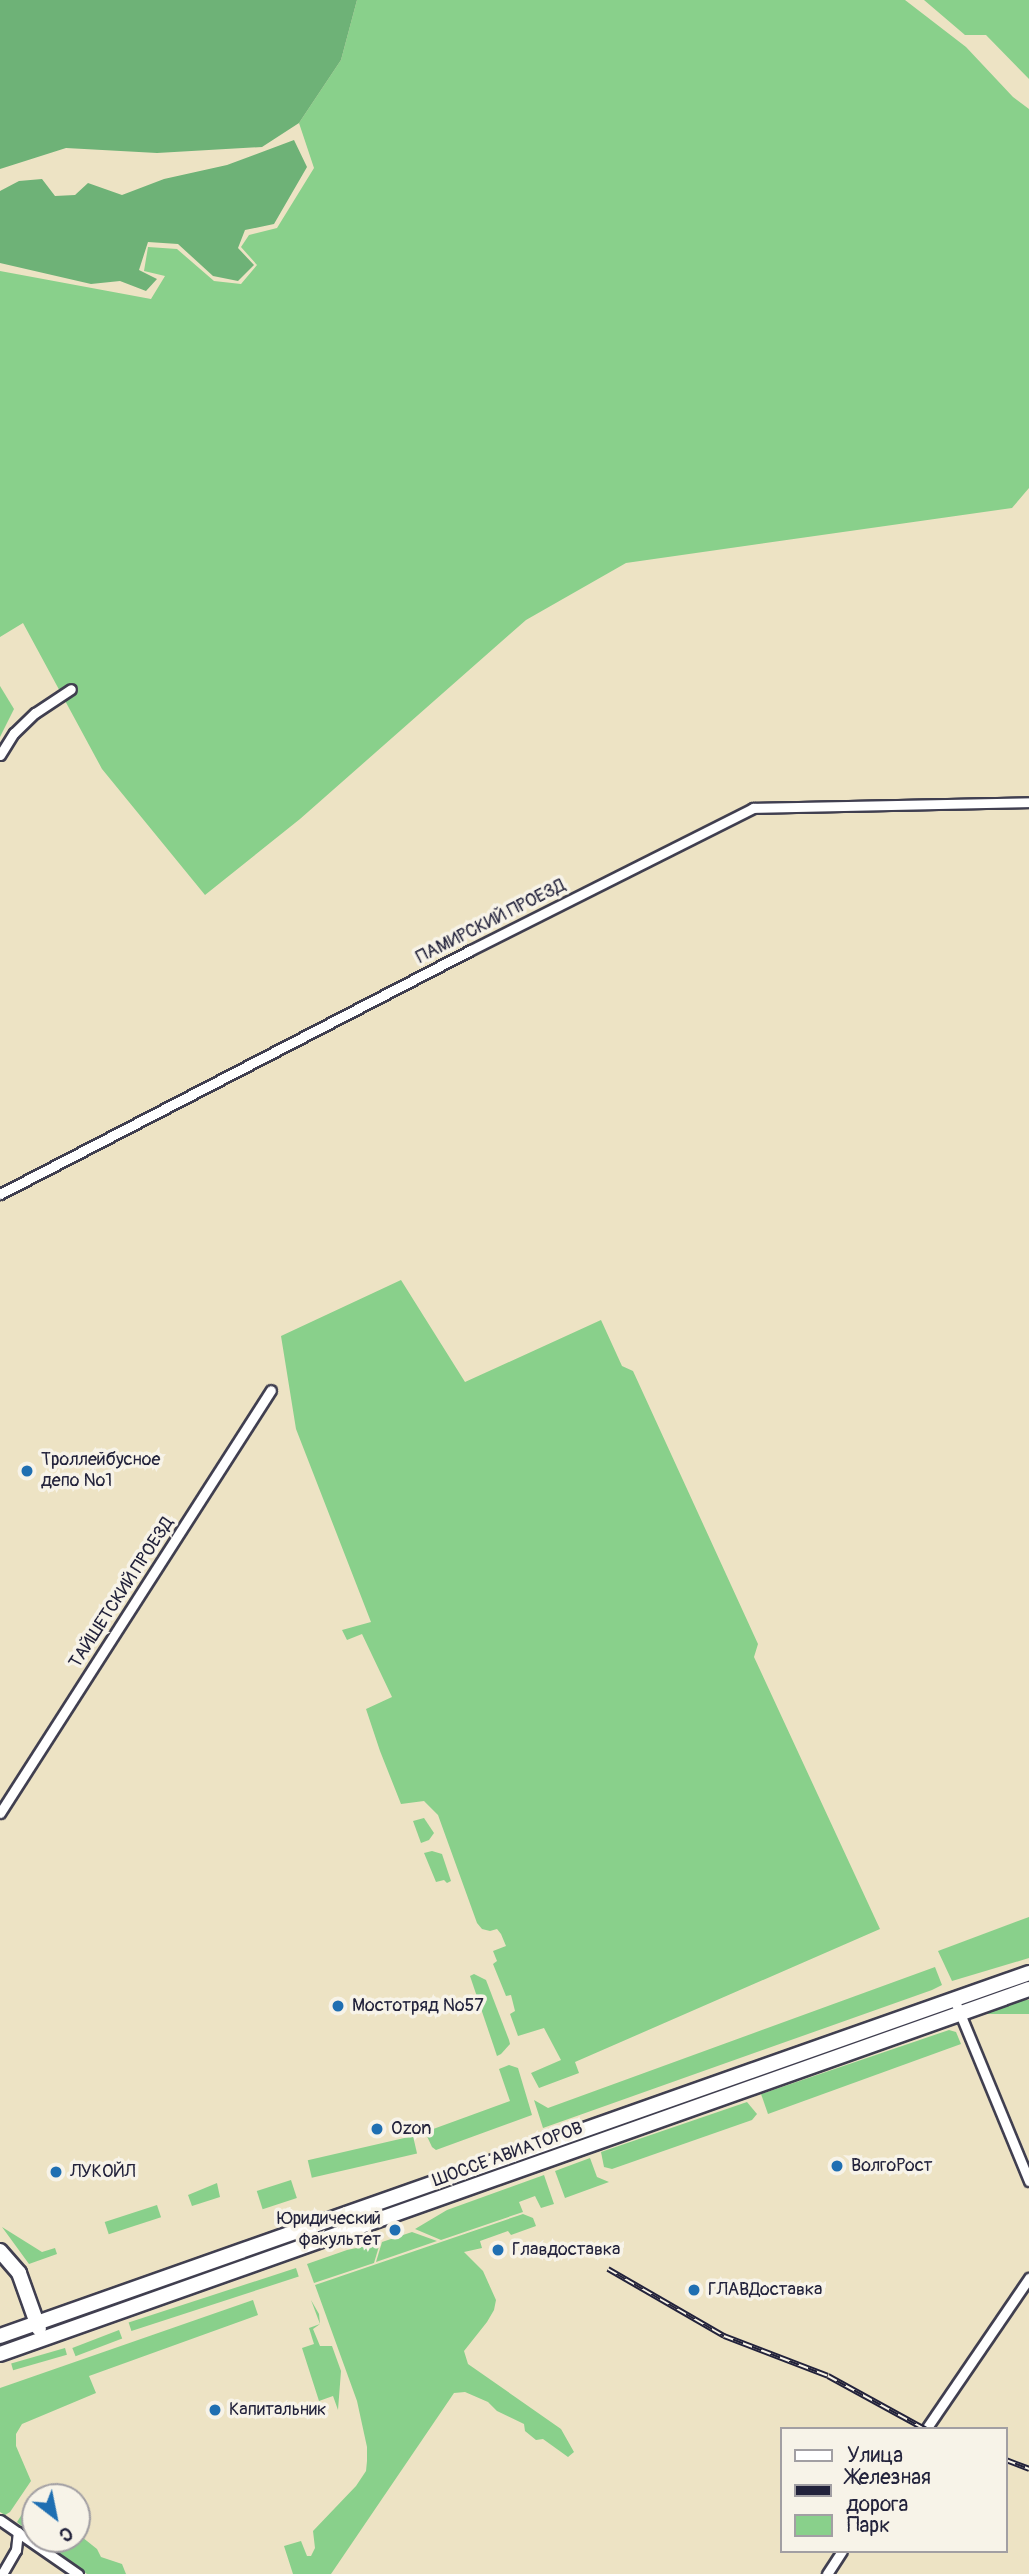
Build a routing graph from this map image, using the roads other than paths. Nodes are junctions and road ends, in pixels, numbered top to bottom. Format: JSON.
{"nodes":[{"id":1,"x":71,"y":690,"type":"dead end"},
{"id":2,"x":0,"y":755,"type":"edge"},
{"id":3,"x":1029,"y":802,"type":"edge"},
{"id":4,"x":0,"y":1194,"type":"edge"},
{"id":5,"x":271,"y":1390,"type":"dead end"},
{"id":6,"x":0,"y":1813,"type":"edge"},
{"id":7,"x":1029,"y":1973,"type":"edge"},
{"id":8,"x":1029,"y":1989,"type":"edge"},
{"id":9,"x":954,"y":1999,"type":"junction"},
{"id":10,"x":959,"y":2013,"type":"junction"},
{"id":11,"x":1029,"y":2181,"type":"edge"},
{"id":12,"x":0,"y":2251,"type":"edge"},
{"id":13,"x":1029,"y":2278,"type":"edge"},
{"id":14,"x":37,"y":2322,"type":"junction"},
{"id":15,"x":0,"y":2336,"type":"edge"},
{"id":16,"x":42,"y":2340,"type":"junction"},
{"id":17,"x":0,"y":2354,"type":"edge"},
{"id":18,"x":927,"y":2427,"type":"edge"},
{"id":19,"x":0,"y":2520,"type":"edge"},
{"id":20,"x":18,"y":2532,"type":"junction"},
{"id":21,"x":841,"y":2553,"type":"edge"},
{"id":22,"x":2,"y":2574,"type":"edge"},
{"id":23,"x":78,"y":2574,"type":"edge"},
{"id":24,"x":827,"y":2574,"type":"edge"}],
"edges":[{"from":1,"to":2,"type":"street"},
{"from":3,"to":4,"type":"street","name":"ПАМИРСКИЙ ПРОЕЗД"},
{"from":5,"to":6,"type":"street","name":"ТАЙШЕТСКИЙ ПРОЕЗД"},
{"from":7,"to":9,"type":"main road","name":"ШОССЕ АВИАТОРОВ"},
{"from":8,"to":10,"type":"main road","name":"ШОССЕ АВИАТОРОВ"},
{"from":9,"to":10,"type":"street"},
{"from":9,"to":14,"type":"main road","name":"ШОССЕ АВИАТОРОВ"},
{"from":10,"to":11,"type":"street"},
{"from":10,"to":16,"type":"main road","name":"ШОССЕ АВИАТОРОВ"},
{"from":12,"to":14,"type":"main road"},
{"from":13,"to":18,"type":"street"},
{"from":14,"to":15,"type":"main road","name":"ШОССЕ АВИАТОРОВ"},
{"from":14,"to":16,"type":"main road"},
{"from":16,"to":17,"type":"main road","name":"ШОССЕ АВИАТОРОВ"},
{"from":19,"to":20,"type":"street"},
{"from":20,"to":22,"type":"street"},
{"from":20,"to":23,"type":"street"},
{"from":21,"to":24,"type":"street"}]}
